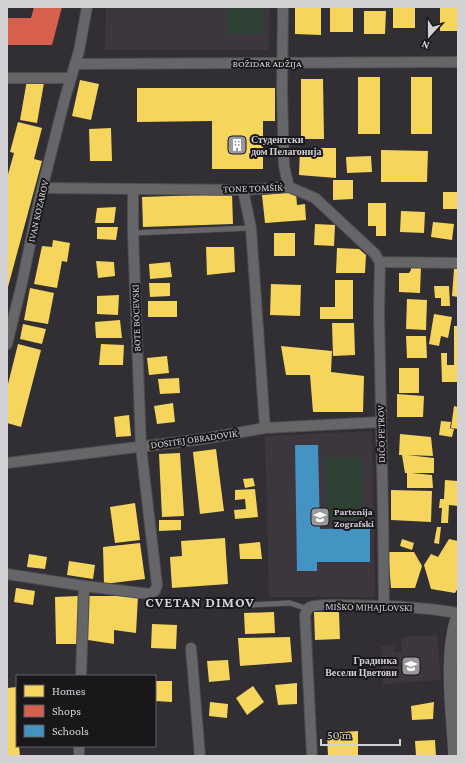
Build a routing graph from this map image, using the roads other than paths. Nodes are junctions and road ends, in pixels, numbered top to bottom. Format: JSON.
{"nodes":[{"id":1,"x":87,"y":7,"type":"edge"},
{"id":2,"x":283,"y":7,"type":"edge"},
{"id":3,"x":458,"y":62,"type":"edge"},
{"id":4,"x":282,"y":63,"type":"junction"},
{"id":5,"x":75,"y":64,"type":"junction"},
{"id":6,"x":7,"y":78,"type":"edge"},
{"id":7,"x":71,"y":78,"type":"junction"},
{"id":8,"x":289,"y":187,"type":"junction"},
{"id":9,"x":43,"y":188,"type":"junction"},
{"id":10,"x":133,"y":190,"type":"junction"},
{"id":11,"x":243,"y":190,"type":"junction"},
{"id":12,"x":251,"y":228,"type":"junction"},
{"id":13,"x":133,"y":233,"type":"junction"},
{"id":14,"x":380,"y":262,"type":"junction"},
{"id":15,"x":458,"y":263,"type":"edge"},
{"id":16,"x":7,"y":344,"type":"edge"},
{"id":17,"x":381,"y":422,"type":"junction"},
{"id":18,"x":265,"y":428,"type":"junction"},
{"id":19,"x":141,"y":447,"type":"junction"},
{"id":20,"x":7,"y":462,"type":"edge"},
{"id":21,"x":7,"y":574,"type":"edge"},
{"id":22,"x":84,"y":586,"type":"junction"},
{"id":23,"x":249,"y":605,"type":"dead end"},
{"id":24,"x":384,"y":606,"type":"junction"},
{"id":25,"x":308,"y":609,"type":"junction"},
{"id":26,"x":458,"y":614,"type":"edge"},
{"id":27,"x":191,"y":648,"type":"dead end"},
{"id":28,"x":81,"y":675,"type":"edge"},
{"id":29,"x":200,"y":756,"type":"edge"},
{"id":30,"x":312,"y":756,"type":"edge"},
{"id":31,"x":455,"y":756,"type":"edge"}],
"edges":[{"from":1,"to":5,"type":"street","name":"IVAN KOZAROV"},
{"from":2,"to":4,"type":"street"},
{"from":3,"to":4,"type":"street","name":"BOŽIDAR ADŽIJA"},
{"from":4,"to":5,"type":"street","name":"BOŽIDAR ADŽIJA"},
{"from":4,"to":8,"type":"street"},
{"from":5,"to":7,"type":"street","name":"IVAN KOZAROV"},
{"from":6,"to":7,"type":"street"},
{"from":7,"to":9,"type":"street","name":"IVAN KOZAROV"},
{"from":8,"to":11,"type":"street","name":"TONE TOMŠIḰ"},
{"from":8,"to":14,"type":"street","name":"TONE TOMŠIḰ"},
{"from":9,"to":10,"type":"street","name":"TONE TOMŠIḰ"},
{"from":9,"to":16,"type":"street","name":"IVAN KOZAROV"},
{"from":10,"to":11,"type":"street","name":"TONE TOMŠIḰ"},
{"from":10,"to":13,"type":"street","name":"BOTE BOCEVSKI"},
{"from":11,"to":12,"type":"street"},
{"from":12,"to":13,"type":"lane"},
{"from":12,"to":18,"type":"street"},
{"from":13,"to":19,"type":"street","name":"BOTE BOCEVSKI"},
{"from":14,"to":15,"type":"street"},
{"from":14,"to":17,"type":"street","name":"DIČO PETROV"},
{"from":17,"to":18,"type":"street","name":"DOSITEJ OBRADOVIḰ"},
{"from":17,"to":24,"type":"street","name":"DIČO PETROV"},
{"from":18,"to":19,"type":"street","name":"DOSITEJ OBRADOVIḰ"},
{"from":19,"to":20,"type":"street","name":"DOSITEJ OBRADOVIḰ"},
{"from":19,"to":22,"type":"street","name":"BOTE BOCEVSKI"},
{"from":21,"to":22,"type":"street"},
{"from":22,"to":28,"type":"street"},
{"from":23,"to":25,"type":"lane"},
{"from":24,"to":25,"type":"street","name":"MIŠKO MIHAJLOVSKI"},
{"from":24,"to":26,"type":"street","name":"MIŠKO MIHAJLOVSKI"},
{"from":25,"to":30,"type":"street"},
{"from":26,"to":31,"type":"street"},
{"from":27,"to":29,"type":"street"}]}
